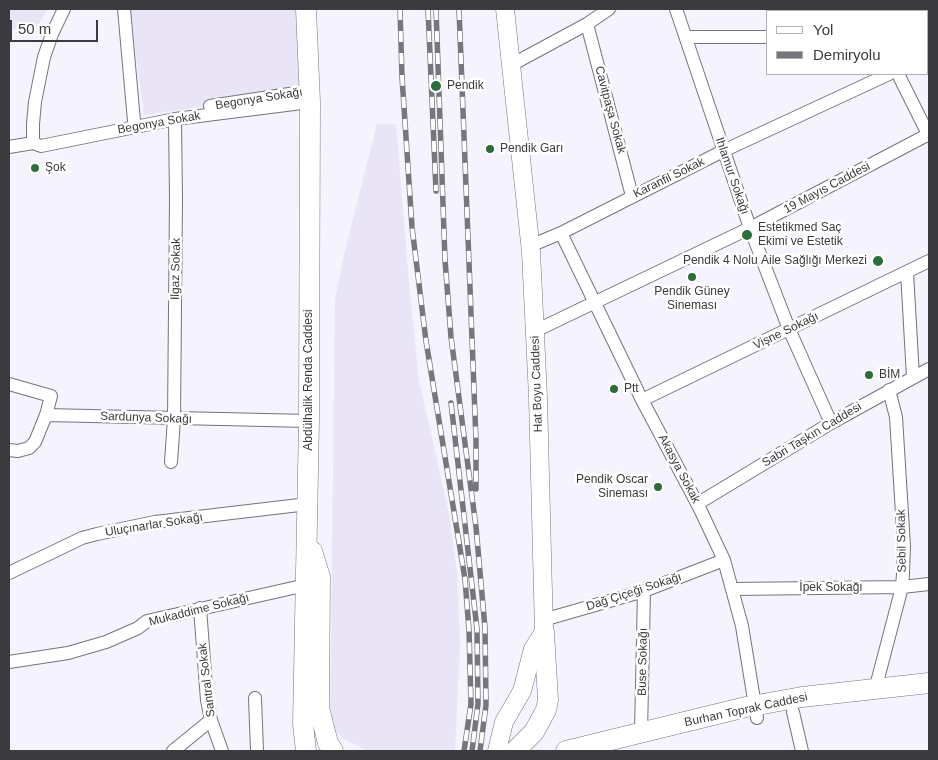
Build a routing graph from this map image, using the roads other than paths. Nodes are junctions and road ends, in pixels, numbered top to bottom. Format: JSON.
{"nodes":[{"id":1,"x":64,"y":9,"type":"edge"},
{"id":2,"x":124,"y":9,"type":"edge"},
{"id":3,"x":306,"y":9,"type":"edge"},
{"id":4,"x":505,"y":9,"type":"edge"},
{"id":5,"x":609,"y":9,"type":"edge"},
{"id":6,"x":676,"y":9,"type":"edge"},
{"id":7,"x":587,"y":24,"type":"junction"},
{"id":8,"x":686,"y":37,"type":"junction"},
{"id":9,"x":766,"y":37,"type":"edge"},
{"id":10,"x":511,"y":65,"type":"junction"},
{"id":11,"x":888,"y":75,"type":"edge"},
{"id":12,"x":899,"y":75,"type":"edge"},
{"id":13,"x":309,"y":96,"type":"junction"},
{"id":14,"x":175,"y":119,"type":"junction"},
{"id":15,"x":134,"y":120,"type":"junction"},
{"id":16,"x":929,"y":134,"type":"edge"},
{"id":17,"x":33,"y":143,"type":"junction"},
{"id":18,"x":9,"y":147,"type":"edge"},
{"id":19,"x":723,"y":151,"type":"junction"},
{"id":20,"x":632,"y":196,"type":"junction"},
{"id":21,"x":750,"y":228,"type":"junction"},
{"id":22,"x":562,"y":233,"type":"junction"},
{"id":23,"x":530,"y":246,"type":"junction"},
{"id":24,"x":929,"y":261,"type":"edge"},
{"id":25,"x":907,"y":272,"type":"junction"},
{"id":26,"x":596,"y":303,"type":"junction"},
{"id":27,"x":790,"y":329,"type":"junction"},
{"id":28,"x":535,"y":331,"type":"junction"},
{"id":29,"x":929,"y":369,"type":"edge"},
{"id":30,"x":913,"y":377,"type":"junction"},
{"id":31,"x":9,"y":384,"type":"edge"},
{"id":32,"x":889,"y":390,"type":"junction"},
{"id":33,"x":642,"y":400,"type":"junction"},
{"id":34,"x":46,"y":415,"type":"junction"},
{"id":35,"x":174,"y":419,"type":"junction"},
{"id":36,"x":309,"y":422,"type":"junction"},
{"id":37,"x":831,"y":423,"type":"junction"},
{"id":38,"x":9,"y":450,"type":"edge"},
{"id":39,"x":170,"y":462,"type":"dead end"},
{"id":40,"x":308,"y":504,"type":"junction"},
{"id":41,"x":697,"y":504,"type":"junction"},
{"id":42,"x":724,"y":560,"type":"junction"},
{"id":43,"x":9,"y":573,"type":"edge"},
{"id":44,"x":313,"y":581,"type":"junction"},
{"id":45,"x":929,"y":584,"type":"edge"},
{"id":46,"x":902,"y":588,"type":"junction"},
{"id":47,"x":733,"y":589,"type":"junction"},
{"id":48,"x":644,"y":591,"type":"junction"},
{"id":49,"x":200,"y":608,"type":"junction"},
{"id":50,"x":544,"y":626,"type":"junction"},
{"id":51,"x":9,"y":662,"type":"edge"},
{"id":52,"x":929,"y":683,"type":"edge"},
{"id":53,"x":875,"y":690,"type":"junction"},
{"id":54,"x":929,"y":696,"type":"edge"},
{"id":55,"x":255,"y":698,"type":"dead end"},
{"id":56,"x":756,"y":712,"type":"junction"},
{"id":57,"x":793,"y":712,"type":"junction"},
{"id":58,"x":211,"y":720,"type":"junction"},
{"id":59,"x":631,"y":745,"type":"edge"},
{"id":60,"x":518,"y":748,"type":"edge"},
{"id":61,"x":173,"y":751,"type":"edge"},
{"id":62,"x":222,"y":751,"type":"edge"},
{"id":63,"x":257,"y":751,"type":"edge"},
{"id":64,"x":306,"y":751,"type":"edge"},
{"id":65,"x":333,"y":751,"type":"edge"},
{"id":66,"x":497,"y":751,"type":"edge"},
{"id":67,"x":566,"y":751,"type":"edge"},
{"id":68,"x":802,"y":751,"type":"edge"}],
"edges":[{"from":1,"to":17,"type":"street"},
{"from":2,"to":15,"type":"street"},
{"from":3,"to":13,"type":"main road","name":"Abdülhalik Renda Caddesi"},
{"from":4,"to":10,"type":"street","name":"Hat Boyu Caddesi"},
{"from":5,"to":7,"type":"street"},
{"from":6,"to":8,"type":"street","name":"Ihlamur Sokağı"},
{"from":7,"to":10,"type":"street"},
{"from":7,"to":20,"type":"street","name":"Cavitpaşa Sokak"},
{"from":8,"to":9,"type":"street"},
{"from":8,"to":19,"type":"street","name":"Ihlamur Sokağı"},
{"from":10,"to":23,"type":"street","name":"Hat Boyu Caddesi"},
{"from":11,"to":19,"type":"street","name":"Karanfil Sokak"},
{"from":12,"to":16,"type":"street"},
{"from":13,"to":14,"type":"street","name":"Begonya Sokak"},
{"from":13,"to":15,"type":"street","name":"Begonya Sokağı"},
{"from":13,"to":36,"type":"main road","name":"Abdülhalik Renda Caddesi"},
{"from":14,"to":17,"type":"street","name":"Begonya Sokak"},
{"from":14,"to":35,"type":"street","name":"Ilgaz Sokak"},
{"from":15,"to":17,"type":"street","name":"Begonya Sokağı"},
{"from":16,"to":21,"type":"street","name":"19 Mayıs Caddesi"},
{"from":17,"to":18,"type":"street","name":"Begonya Sokak"},
{"from":19,"to":20,"type":"street","name":"Karanfil Sokak"},
{"from":19,"to":21,"type":"street","name":"Ihlamur Sokağı"},
{"from":20,"to":22,"type":"street","name":"Karanfil Sokak"},
{"from":21,"to":26,"type":"street","name":"19 Mayıs Caddesi"},
{"from":21,"to":27,"type":"street","name":"Ihlamur Sokağı"},
{"from":22,"to":23,"type":"street","name":"Karanfil Sokak"},
{"from":22,"to":26,"type":"street","name":"Akasya Sokak"},
{"from":23,"to":28,"type":"street","name":"Hat Boyu Caddesi"},
{"from":24,"to":25,"type":"street","name":"Vişne Sokağı"},
{"from":25,"to":27,"type":"street","name":"Vişne Sokağı"},
{"from":25,"to":30,"type":"street"},
{"from":26,"to":28,"type":"street","name":"19 Mayıs Caddesi"},
{"from":26,"to":33,"type":"street","name":"Akasya Sokak"},
{"from":27,"to":33,"type":"street","name":"Vişne Sokağı"},
{"from":27,"to":37,"type":"street","name":"Ihlamur Sokağı"},
{"from":28,"to":50,"type":"street","name":"Hat Boyu Caddesi"},
{"from":29,"to":30,"type":"street","name":"Sabri Taşkın Caddesi"},
{"from":30,"to":32,"type":"street","name":"Sabri Taşkın Caddesi"},
{"from":31,"to":34,"type":"street"},
{"from":32,"to":37,"type":"street","name":"Sabri Taşkın Caddesi"},
{"from":32,"to":46,"type":"street","name":"Sebil Sokak"},
{"from":33,"to":41,"type":"street","name":"Akasya Sokak"},
{"from":34,"to":35,"type":"street","name":"Sardunya Sokağı"},
{"from":34,"to":38,"type":"street"},
{"from":35,"to":36,"type":"street","name":"Sardunya Sokağı"},
{"from":35,"to":39,"type":"street","name":"Ilgaz Sokak"},
{"from":36,"to":40,"type":"main road","name":"Abdülhalik Renda Caddesi"},
{"from":37,"to":41,"type":"street","name":"Sabri Taşkın Caddesi"},
{"from":40,"to":43,"type":"street","name":"Uluçınarlar Sokağı"},
{"from":40,"to":44,"type":"main road","name":"Abdülhalik Renda Caddesi"},
{"from":41,"to":42,"type":"street","name":"Akasya Sokak"},
{"from":42,"to":47,"type":"street","name":"Akasya Sokak"},
{"from":42,"to":48,"type":"street","name":"Dağ Çiçeği Sokağı"},
{"from":44,"to":49,"type":"street","name":"Mukaddime Sokağı"},
{"from":44,"to":64,"type":"main road","name":"Abdülhalik Renda Caddesi"},
{"from":44,"to":65,"type":"main road","name":"Abdülhalik Renda Caddesi"},
{"from":45,"to":46,"type":"street","name":"İpek Sokağı"},
{"from":46,"to":47,"type":"street","name":"İpek Sokağı"},
{"from":46,"to":53,"type":"street","name":"Sebil Sokak"},
{"from":47,"to":56,"type":"street","name":"Akasya Sokak"},
{"from":48,"to":50,"type":"street","name":"Dağ Çiçeği Sokağı"},
{"from":48,"to":59,"type":"street","name":"Buse Sokağı"},
{"from":49,"to":51,"type":"street","name":"Mukaddime Sokağı"},
{"from":49,"to":58,"type":"street","name":"Santral Sokak"},
{"from":50,"to":60,"type":"main road"},
{"from":50,"to":66,"type":"street","name":"Hat Boyu Caddesi"},
{"from":52,"to":53,"type":"main road","name":"Burhan Toprak Caddesi"},
{"from":53,"to":56,"type":"main road","name":"Burhan Toprak Caddesi"},
{"from":54,"to":57,"type":"main road","name":"Burhan Toprak Caddesi"},
{"from":55,"to":63,"type":"street"},
{"from":56,"to":57,"type":"main road","name":"Burhan Toprak Caddesi"},
{"from":56,"to":59,"type":"main road","name":"Burhan Toprak Caddesi"},
{"from":57,"to":68,"type":"street"},
{"from":58,"to":61,"type":"street"},
{"from":58,"to":62,"type":"street","name":"Santral Sokak"},
{"from":59,"to":67,"type":"main road","name":"Burhan Toprak Caddesi"}]}
